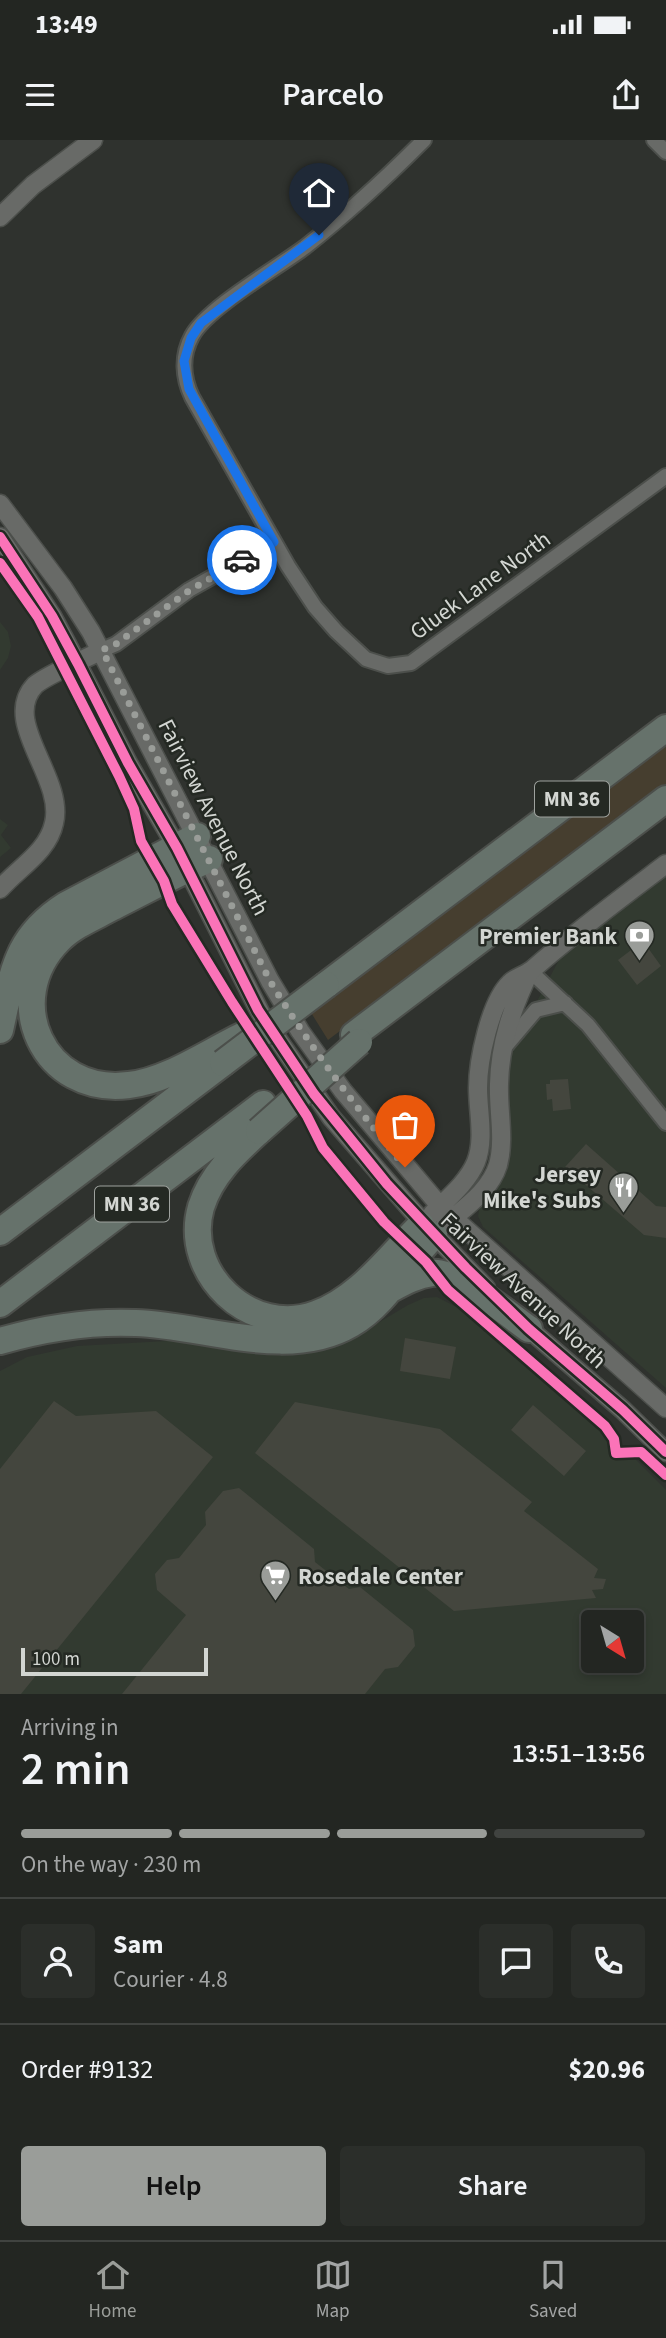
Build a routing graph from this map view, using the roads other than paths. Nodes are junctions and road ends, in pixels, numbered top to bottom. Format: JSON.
{"nodes":[{"id":1,"x":93,"y":140,"type":"edge"},
{"id":2,"x":424,"y":140,"type":"edge"},
{"id":3,"x":655,"y":140,"type":"edge"},
{"id":4,"x":666,"y":152,"type":"edge"},
{"id":5,"x":33,"y":185,"type":"junction"},
{"id":6,"x":0,"y":203,"type":"edge"},
{"id":7,"x":0,"y":217,"type":"edge"},
{"id":8,"x":666,"y":476,"type":"edge"},
{"id":9,"x":0,"y":503,"type":"edge"},
{"id":10,"x":0,"y":537,"type":"edge"},
{"id":11,"x":274,"y":542,"type":"junction"},
{"id":12,"x":102,"y":650,"type":"junction"},
{"id":13,"x":78,"y":664,"type":"junction"},
{"id":14,"x":666,"y":728,"type":"edge"},
{"id":15,"x":666,"y":799,"type":"edge"},
{"id":16,"x":192,"y":853,"type":"junction"},
{"id":17,"x":666,"y":864,"type":"edge"},
{"id":18,"x":0,"y":889,"type":"edge"},
{"id":19,"x":530,"y":971,"type":"junction"},
{"id":20,"x":565,"y":1003,"type":"junction"},
{"id":21,"x":0,"y":1030,"type":"edge"},
{"id":22,"x":357,"y":1038,"type":"junction"},
{"id":23,"x":502,"y":1052,"type":"junction"},
{"id":24,"x":218,"y":1056,"type":"junction"},
{"id":25,"x":666,"y":1123,"type":"edge"},
{"id":26,"x":438,"y":1221,"type":"junction"},
{"id":27,"x":0,"y":1232,"type":"edge"},
{"id":28,"x":390,"y":1289,"type":"junction"},
{"id":29,"x":0,"y":1304,"type":"edge"},
{"id":30,"x":529,"y":1329,"type":"junction"},
{"id":31,"x":0,"y":1341,"type":"edge"},
{"id":32,"x":666,"y":1408,"type":"edge"},
{"id":33,"x":666,"y":1452,"type":"edge"}],
"edges":[{"from":1,"to":5,"type":"street"},
{"from":2,"to":11,"type":"street","name":"Gluek Lane North"},
{"from":3,"to":4,"type":"street"},
{"from":5,"to":6,"type":"street"},
{"from":5,"to":7,"type":"street"},
{"from":8,"to":11,"type":"street","name":"Gluek Lane North"},
{"from":9,"to":12,"type":"street","name":"Fairview Avenue North"},
{"from":10,"to":13,"type":"street","name":"Fairview Avenue North"},
{"from":11,"to":12,"type":"street"},
{"from":12,"to":13,"type":"street"},
{"from":12,"to":16,"type":"street","name":"Fairview Avenue North"},
{"from":13,"to":16,"type":"street","name":"Fairview Avenue North"},
{"from":13,"to":18,"type":"street"},
{"from":14,"to":24,"type":"highway","number":"MN 36","bridge":true},
{"from":15,"to":22,"type":"highway","number":"MN 36"},
{"from":16,"to":21,"type":"highway"},
{"from":16,"to":24,"type":"highway"},
{"from":16,"to":26,"type":"street","name":"Fairview Avenue North"},
{"from":16,"to":26,"type":"street","name":"Fairview Avenue North"},
{"from":17,"to":19,"type":"street"},
{"from":19,"to":20,"type":"street"},
{"from":19,"to":23,"type":"street"},
{"from":19,"to":26,"type":"street"},
{"from":20,"to":23,"type":"street"},
{"from":20,"to":25,"type":"street"},
{"from":22,"to":26,"type":"highway","bridge":true},
{"from":22,"to":29,"type":"highway","number":"MN 36"},
{"from":23,"to":26,"type":"street"},
{"from":24,"to":27,"type":"highway","number":"MN 36"},
{"from":26,"to":28,"type":"highway"},
{"from":26,"to":30,"type":"street","name":"Fairview Avenue North"},
{"from":26,"to":32,"type":"street","name":"Fairview Avenue North"},
{"from":28,"to":30,"type":"highway"},
{"from":28,"to":31,"type":"highway"},
{"from":30,"to":33,"type":"street","name":"Fairview Avenue North"}]}
